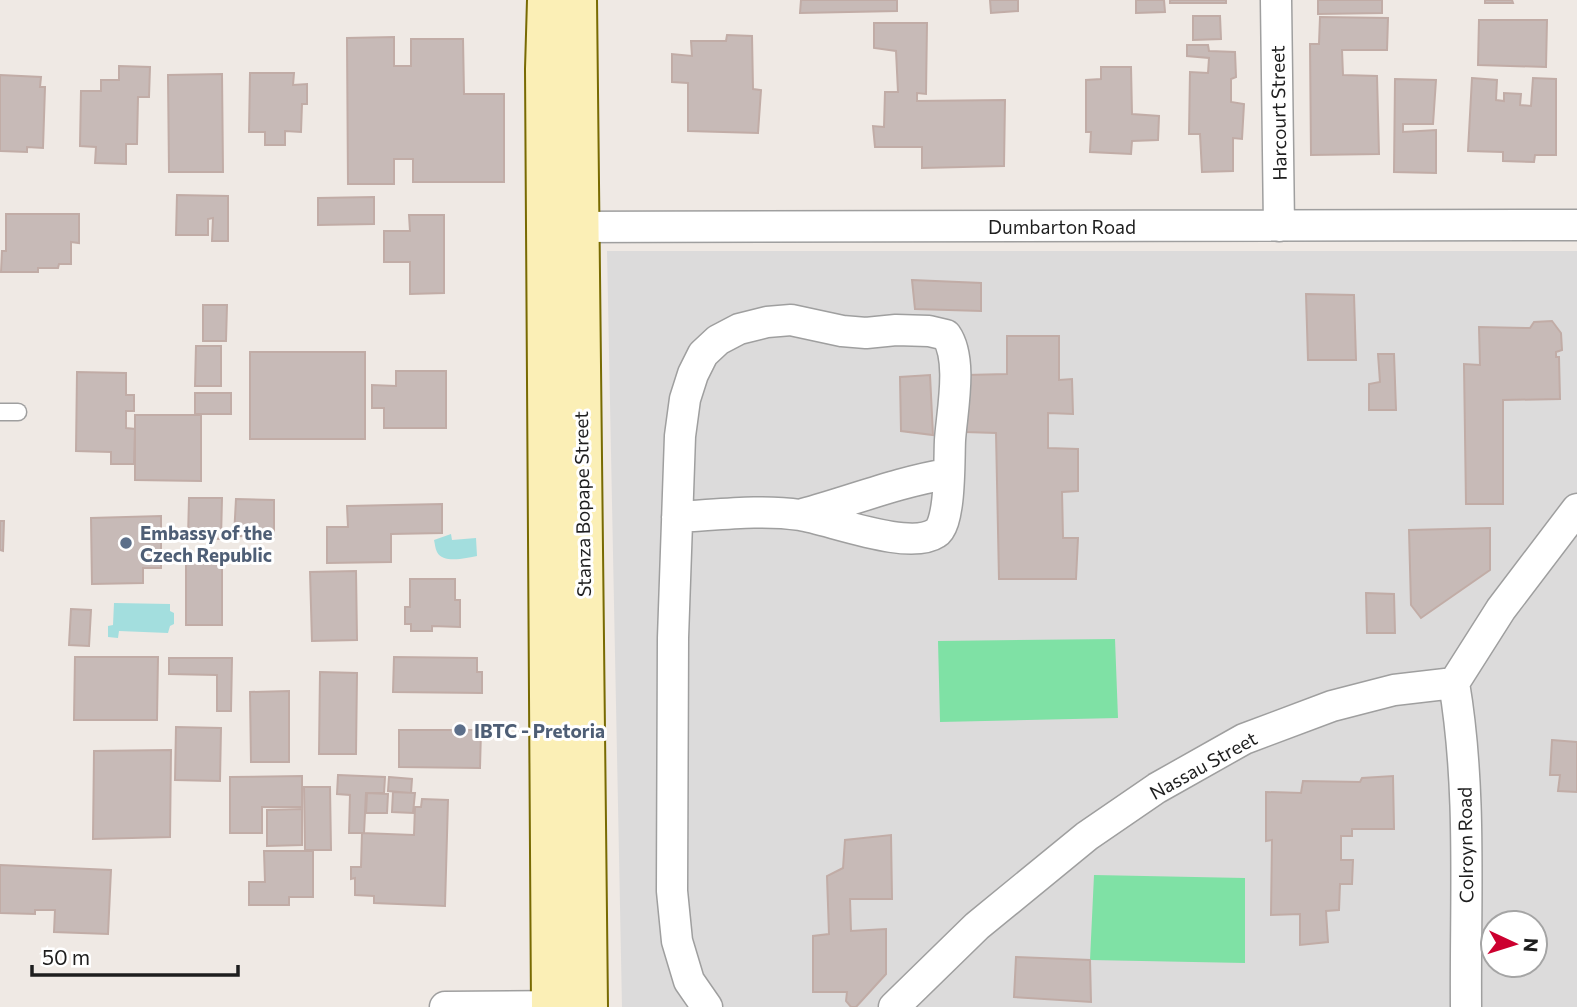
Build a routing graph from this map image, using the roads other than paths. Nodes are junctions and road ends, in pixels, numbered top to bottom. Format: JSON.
{"nodes":[{"id":1,"x":547,"y":0,"type":"edge"},
{"id":2,"x":577,"y":0,"type":"edge"},
{"id":3,"x":1276,"y":0,"type":"edge"},
{"id":4,"x":1577,"y":225,"type":"edge"},
{"id":5,"x":1279,"y":226,"type":"junction"},
{"id":6,"x":562,"y":227,"type":"junction"},
{"id":7,"x":0,"y":412,"type":"edge"},
{"id":8,"x":18,"y":412,"type":"dead end"},
{"id":9,"x":947,"y":474,"type":"junction"},
{"id":10,"x":1577,"y":509,"type":"edge"},
{"id":11,"x":799,"y":515,"type":"junction"},
{"id":12,"x":677,"y":517,"type":"junction"},
{"id":13,"x":1454,"y":683,"type":"junction"},
{"id":14,"x":445,"y":1007,"type":"edge"},
{"id":15,"x":569,"y":1007,"type":"edge"},
{"id":16,"x":707,"y":1007,"type":"edge"},
{"id":17,"x":894,"y":1007,"type":"edge"},
{"id":18,"x":1466,"y":1007,"type":"edge"}],
"edges":[{"from":1,"to":6,"type":"main road","name":"Stanza Bopape Street"},
{"from":2,"to":6,"type":"main road","name":"Stanza Bopape Street"},
{"from":3,"to":5,"type":"street","name":"Harcourt Street"},
{"from":4,"to":5,"type":"street","name":"Dumbarton Road"},
{"from":5,"to":6,"type":"street","name":"Dumbarton Road"},
{"from":6,"to":15,"type":"main road","name":"Stanza Bopape Street"},
{"from":7,"to":8,"type":"lane"},
{"from":9,"to":11,"type":"street"},
{"from":9,"to":11,"type":"street"},
{"from":9,"to":12,"type":"street"},
{"from":10,"to":13,"type":"street"},
{"from":11,"to":12,"type":"street"},
{"from":12,"to":16,"type":"street"},
{"from":13,"to":17,"type":"street","name":"Nassau Street"},
{"from":13,"to":18,"type":"street","name":"Colroyn Road"},
{"from":14,"to":15,"type":"street"}]}
